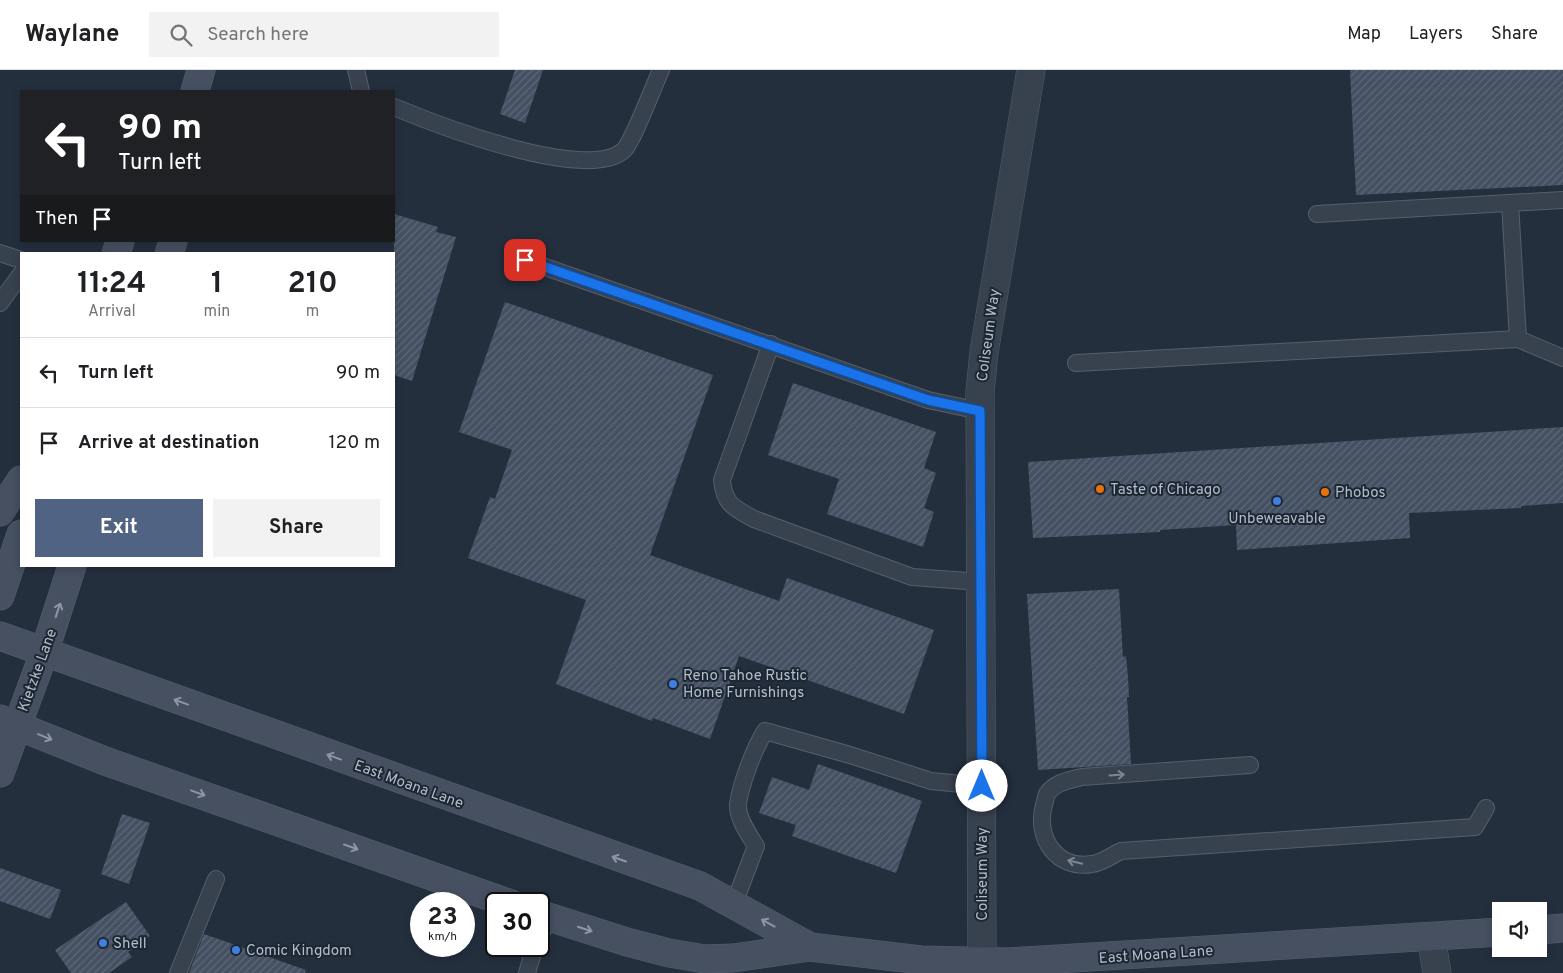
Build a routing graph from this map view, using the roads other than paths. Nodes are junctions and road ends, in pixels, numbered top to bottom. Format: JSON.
{"nodes":[{"id":1,"x":202,"y":70,"type":"edge"},
{"id":2,"x":356,"y":70,"type":"edge"},
{"id":3,"x":661,"y":70,"type":"edge"},
{"id":4,"x":1031,"y":70,"type":"edge"},
{"id":5,"x":195,"y":90,"type":"edge"},
{"id":6,"x":361,"y":90,"type":"edge"},
{"id":7,"x":395,"y":107,"type":"edge"},
{"id":8,"x":1563,"y":200,"type":"edge"},
{"id":9,"x":1510,"y":203,"type":"junction"},
{"id":10,"x":1317,"y":214,"type":"dead end"},
{"id":11,"x":0,"y":253,"type":"edge"},
{"id":12,"x":20,"y":260,"type":"edge"},
{"id":13,"x":525,"y":260,"type":"dead end"},
{"id":14,"x":20,"y":275,"type":"edge"},
{"id":15,"x":0,"y":303,"type":"edge"},
{"id":16,"x":1518,"y":339,"type":"junction"},
{"id":17,"x":771,"y":344,"type":"junction"},
{"id":18,"x":1563,"y":358,"type":"edge"},
{"id":19,"x":1076,"y":363,"type":"dead end"},
{"id":20,"x":980,"y":411,"type":"junction"},
{"id":21,"x":20,"y":482,"type":"edge"},
{"id":22,"x":0,"y":512,"type":"edge"},
{"id":23,"x":20,"y":537,"type":"edge"},
{"id":24,"x":72,"y":567,"type":"edge"},
{"id":25,"x":981,"y":582,"type":"junction"},
{"id":26,"x":0,"y":596,"type":"edge"},
{"id":27,"x":0,"y":636,"type":"edge"},
{"id":28,"x":44,"y":653,"type":"junction"},
{"id":29,"x":8,"y":723,"type":"edge"},
{"id":30,"x":1250,"y":765,"type":"dead end"},
{"id":31,"x":0,"y":772,"type":"edge"},
{"id":32,"x":982,"y":786,"type":"junction"},
{"id":33,"x":1486,"y":808,"type":"dead end"},
{"id":34,"x":216,"y":879,"type":"dead end"},
{"id":35,"x":485,"y":895,"type":"edge"},
{"id":36,"x":734,"y":904,"type":"junction"},
{"id":37,"x":550,"y":925,"type":"edge"},
{"id":38,"x":1563,"y":928,"type":"edge"},
{"id":39,"x":1547,"y":929,"type":"edge"},
{"id":40,"x":1492,"y":933,"type":"edge"},
{"id":41,"x":1432,"y":937,"type":"junction"},
{"id":42,"x":810,"y":947,"type":"junction"},
{"id":43,"x":532,"y":957,"type":"edge"},
{"id":44,"x":982,"y":963,"type":"junction"},
{"id":45,"x":704,"y":966,"type":"edge"},
{"id":46,"x":178,"y":973,"type":"edge"},
{"id":47,"x":527,"y":973,"type":"edge"},
{"id":48,"x":1436,"y":973,"type":"edge"}],
"edges":[{"from":1,"to":5,"type":"main road"},
{"from":2,"to":6,"type":"lane"},
{"from":3,"to":7,"type":"lane"},
{"from":4,"to":20,"type":"street","name":"Coliseum Way"},
{"from":8,"to":9,"type":"lane"},
{"from":9,"to":10,"type":"lane"},
{"from":9,"to":16,"type":"lane"},
{"from":11,"to":12,"type":"lane"},
{"from":13,"to":17,"type":"lane"},
{"from":14,"to":15,"type":"lane"},
{"from":16,"to":18,"type":"lane"},
{"from":16,"to":19,"type":"lane"},
{"from":17,"to":20,"type":"lane"},
{"from":17,"to":25,"type":"lane"},
{"from":20,"to":25,"type":"street","name":"Coliseum Way"},
{"from":21,"to":22,"type":"main road"},
{"from":23,"to":26,"type":"main road"},
{"from":28,"to":24,"type":"main road","name":"Kietzke Lane","one_way":true},
{"from":25,"to":32,"type":"street","name":"Coliseum Way"},
{"from":27,"to":28,"type":"main road","name":"East Moana Lane"},
{"from":28,"to":29,"type":"main road","name":"Kietzke Lane"},
{"from":36,"to":28,"type":"main road","name":"East Moana Lane","one_way":true},
{"from":29,"to":31,"type":"main road","name":"Kietzke Lane"},
{"from":29,"to":35,"type":"main road","one_way":true},
{"from":33,"to":30,"type":"lane","one_way":true},
{"from":32,"to":36,"type":"lane"},
{"from":32,"to":44,"type":"street","name":"Coliseum Way"},
{"from":34,"to":46,"type":"lane"},
{"from":42,"to":36,"type":"main road","name":"East Moana Lane","one_way":true},
{"from":37,"to":45,"type":"main road","name":"East Moana Lane","one_way":true},
{"from":38,"to":39,"type":"main road"},
{"from":40,"to":41,"type":"main road","name":"East Moana Lane"},
{"from":41,"to":44,"type":"main road","name":"East Moana Lane"},
{"from":41,"to":48,"type":"street"},
{"from":42,"to":44,"type":"main road","name":"East Moana Lane"},
{"from":42,"to":45,"type":"main road","name":"East Moana Lane"},
{"from":43,"to":47,"type":"lane"}]}
